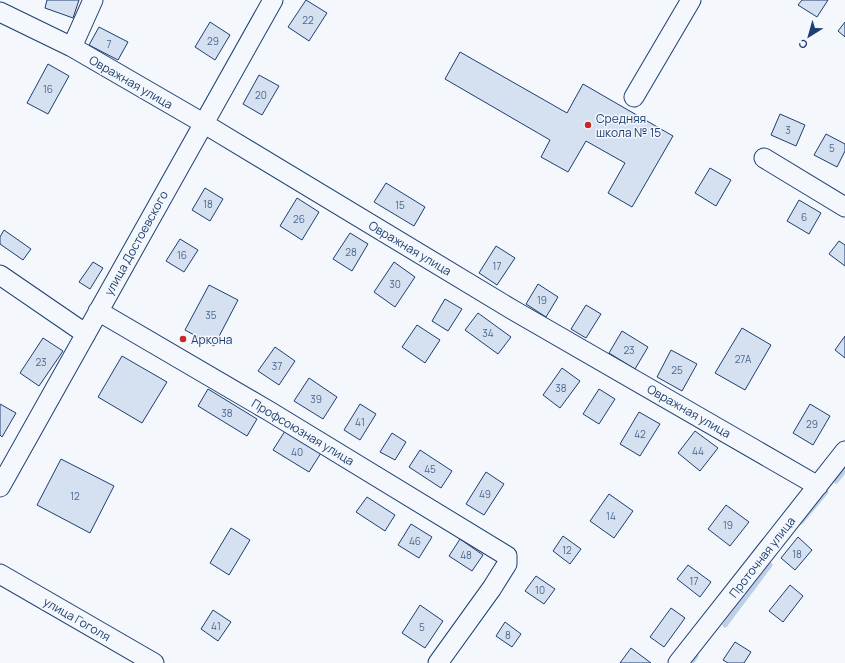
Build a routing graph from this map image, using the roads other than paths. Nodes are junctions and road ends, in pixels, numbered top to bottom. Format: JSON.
{"nodes":[{"id":1,"x":93,"y":0,"type":"edge"},
{"id":2,"x":273,"y":0,"type":"edge"},
{"id":3,"x":691,"y":0,"type":"edge"},
{"id":4,"x":0,"y":12,"type":"edge"},
{"id":5,"x":72,"y":47,"type":"junction"},
{"id":6,"x":634,"y":97,"type":"dead end"},
{"id":7,"x":203,"y":123,"type":"junction"},
{"id":8,"x":764,"y":158,"type":"dead end"},
{"id":9,"x":845,"y":207,"type":"edge"},
{"id":10,"x":0,"y":275,"type":"edge"},
{"id":11,"x":98,"y":311,"type":"junction"},
{"id":12,"x":86,"y":334,"type":"junction"},
{"id":13,"x":845,"y":451,"type":"edge"},
{"id":14,"x":818,"y":486,"type":"junction"},
{"id":15,"x":0,"y":487,"type":"edge"},
{"id":16,"x":0,"y":574,"type":"edge"},
{"id":17,"x":154,"y":663,"type":"edge"},
{"id":18,"x":438,"y":663,"type":"edge"},
{"id":19,"x":678,"y":663,"type":"edge"}],
"edges":[{"from":1,"to":5,"type":"street"},
{"from":2,"to":7,"type":"street","name":"улица Достоевского"},
{"from":3,"to":6,"type":"street"},
{"from":4,"to":5,"type":"street","name":"Овражная улица"},
{"from":5,"to":7,"type":"street","name":"Овражная улица"},
{"from":7,"to":11,"type":"street","name":"улица Достоевского"},
{"from":7,"to":14,"type":"street","name":"Овражная улица"},
{"from":8,"to":9,"type":"street"},
{"from":10,"to":12,"type":"street"},
{"from":11,"to":12,"type":"street","name":"улица Достоевского"},
{"from":11,"to":18,"type":"street","name":"Профсоюзная улица"},
{"from":12,"to":15,"type":"street","name":"улица Достоевского"},
{"from":13,"to":14,"type":"street","name":"Проточная улица"},
{"from":14,"to":19,"type":"street","name":"Проточная улица"},
{"from":16,"to":17,"type":"street","name":"улица Гоголя"}]}
